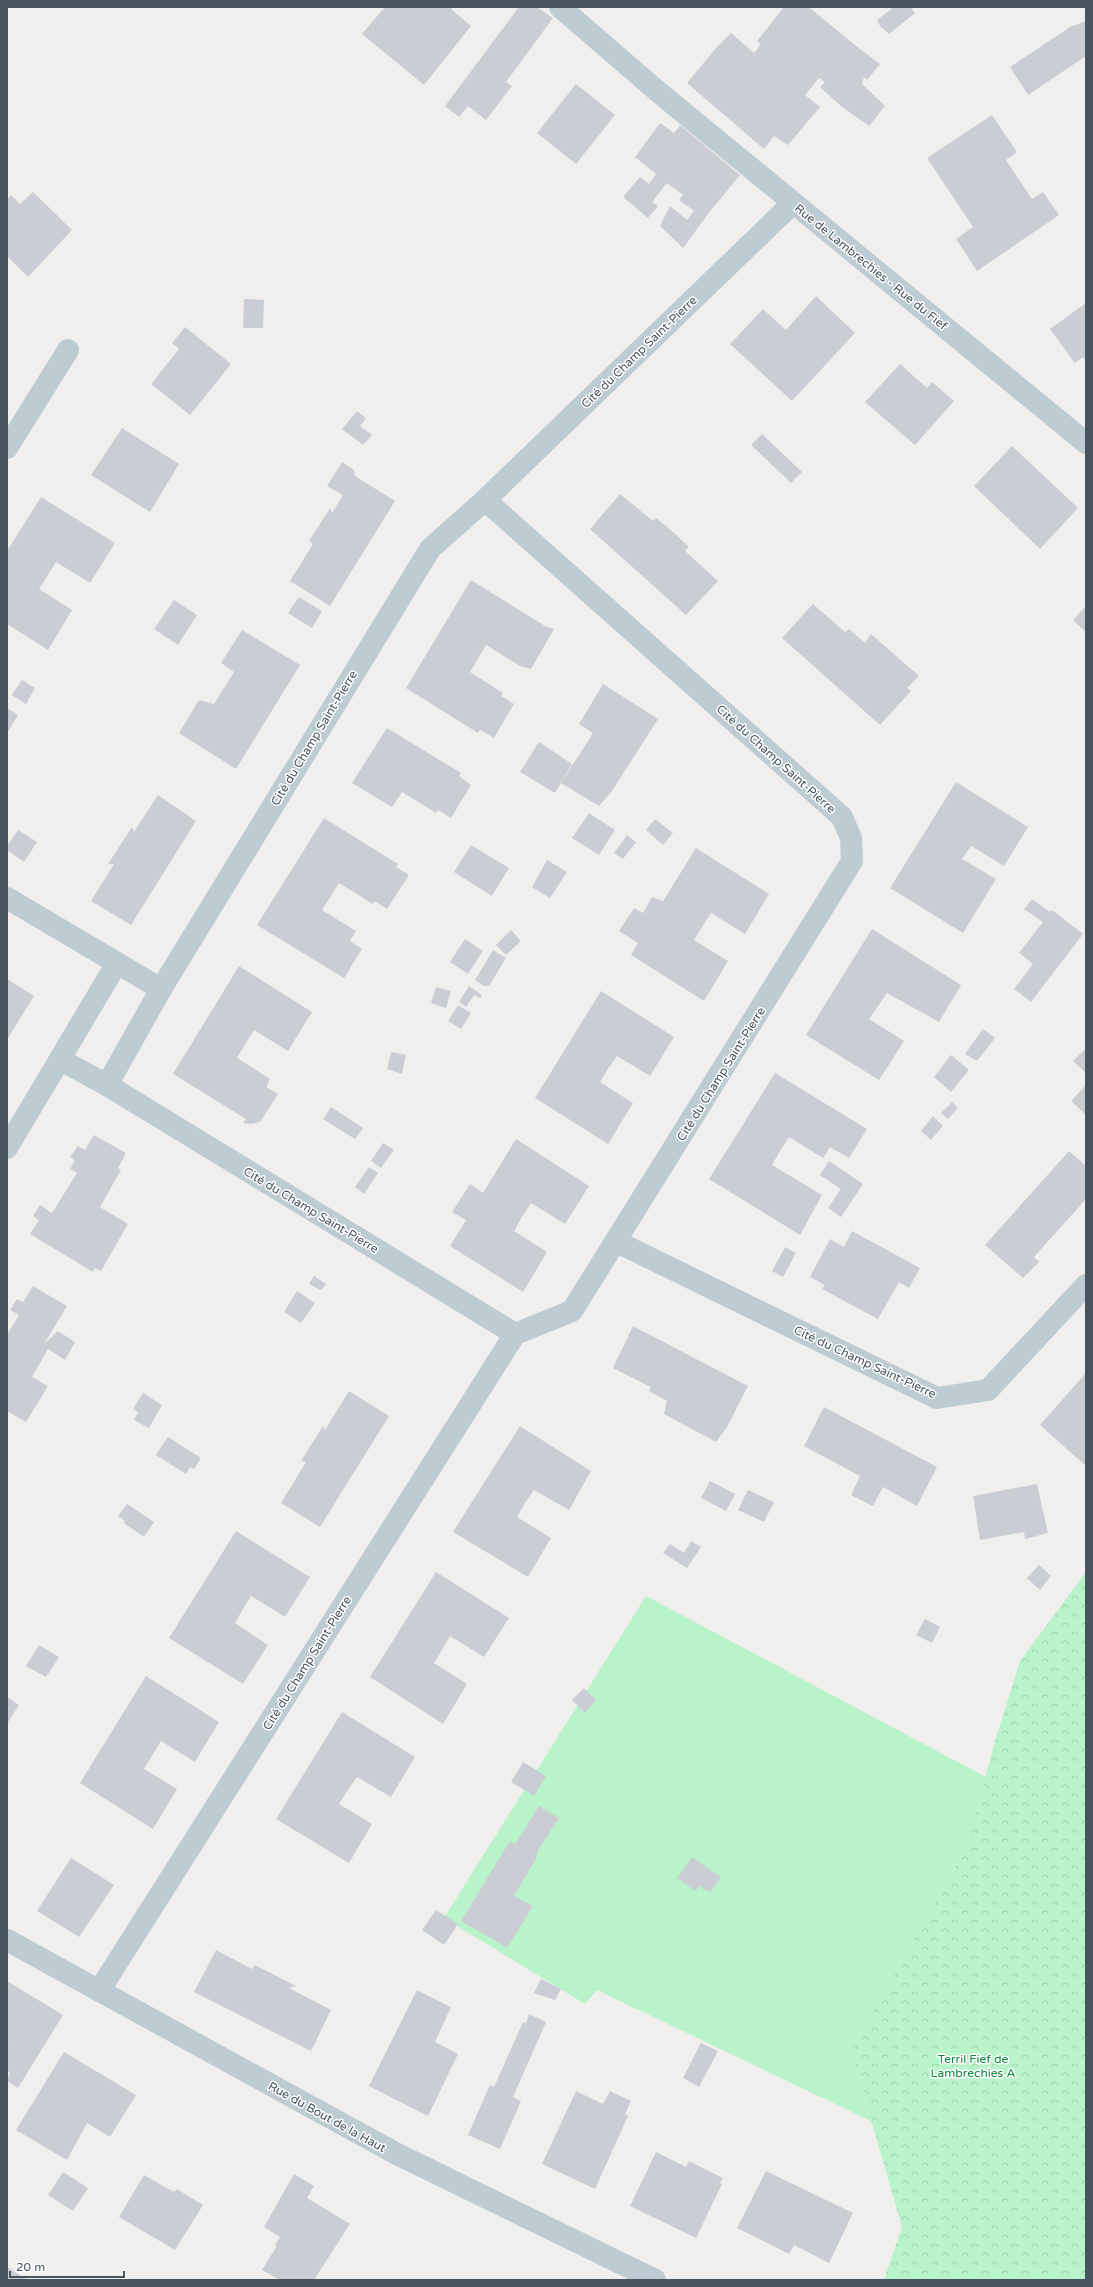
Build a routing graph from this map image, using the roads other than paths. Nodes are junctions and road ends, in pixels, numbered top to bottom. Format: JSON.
{"nodes":[{"id":1,"x":560,"y":7,"type":"edge"},
{"id":2,"x":793,"y":203,"type":"junction"},
{"id":3,"x":68,"y":350,"type":"dead end"},
{"id":4,"x":1086,"y":443,"type":"edge"},
{"id":5,"x":7,"y":448,"type":"edge"},
{"id":6,"x":485,"y":500,"type":"junction"},
{"id":7,"x":7,"y":898,"type":"edge"},
{"id":8,"x":117,"y":964,"type":"junction"},
{"id":9,"x":161,"y":989,"type":"junction"},
{"id":10,"x":61,"y":1060,"type":"junction"},
{"id":11,"x":107,"y":1085,"type":"junction"},
{"id":12,"x":7,"y":1148,"type":"edge"},
{"id":13,"x":617,"y":1242,"type":"junction"},
{"id":14,"x":1086,"y":1285,"type":"edge"},
{"id":15,"x":516,"y":1334,"type":"junction"},
{"id":16,"x":7,"y":1940,"type":"edge"},
{"id":17,"x":99,"y":1991,"type":"junction"},
{"id":18,"x":654,"y":2280,"type":"edge"}],
"edges":[{"from":1,"to":2,"type":"street","name":"Rue de Lambrechies - Rue du Fief"},
{"from":2,"to":4,"type":"street","name":"Rue de Lambrechies - Rue du Fief"},
{"from":2,"to":6,"type":"street","name":"Cité du Champ Saint-Pierre"},
{"from":3,"to":5,"type":"street"},
{"from":6,"to":9,"type":"street","name":"Cité du Champ Saint-Pierre"},
{"from":6,"to":13,"type":"street","name":"Cité du Champ Saint-Pierre"},
{"from":7,"to":8,"type":"street"},
{"from":8,"to":9,"type":"street"},
{"from":8,"to":10,"type":"street"},
{"from":9,"to":11,"type":"street","name":"Cité du Champ Saint-Pierre"},
{"from":10,"to":11,"type":"street","name":"Cité du Champ Saint-Pierre"},
{"from":10,"to":12,"type":"street"},
{"from":11,"to":15,"type":"street","name":"Cité du Champ Saint-Pierre"},
{"from":13,"to":14,"type":"street","name":"Cité du Champ Saint-Pierre"},
{"from":13,"to":15,"type":"street","name":"Cité du Champ Saint-Pierre"},
{"from":15,"to":17,"type":"street","name":"Cité du Champ Saint-Pierre"},
{"from":16,"to":17,"type":"street","name":"Rue du Bout de la Haut"},
{"from":17,"to":18,"type":"street","name":"Rue du Bout de la Haut"}]}
